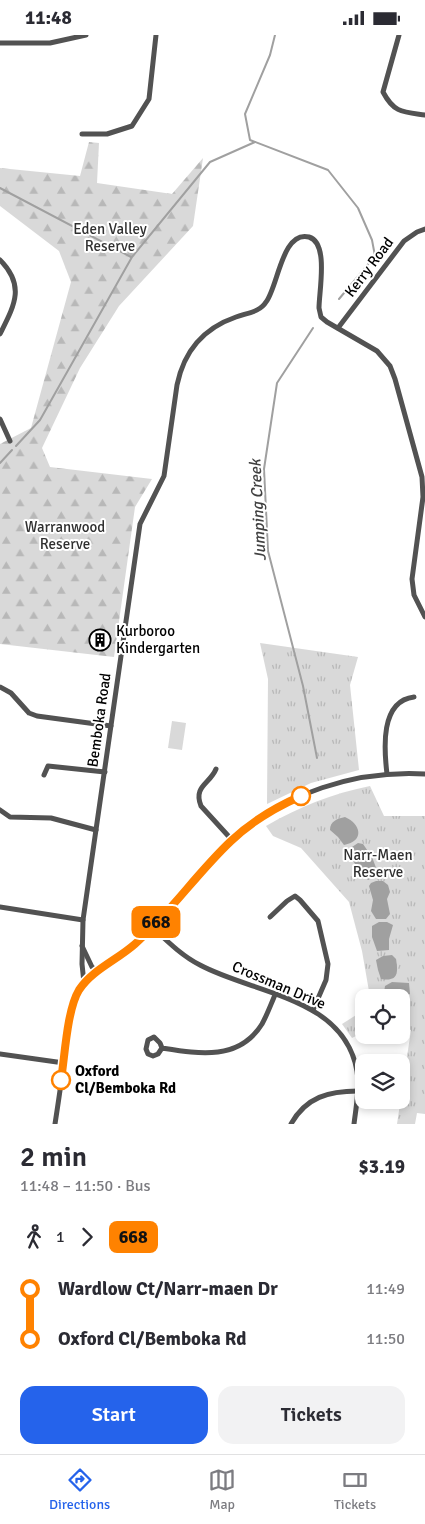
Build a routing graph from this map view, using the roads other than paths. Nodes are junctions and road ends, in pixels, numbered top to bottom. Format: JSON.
{"nodes":[{"id":1,"x":86,"y":35,"type":"edge"},
{"id":2,"x":154,"y":35,"type":"edge"},
{"id":3,"x":399,"y":35,"type":"edge"},
{"id":4,"x":0,"y":43,"type":"edge"},
{"id":5,"x":425,"y":115,"type":"edge"},
{"id":6,"x":82,"y":134,"type":"dead end"},
{"id":7,"x":425,"y":229,"type":"edge"},
{"id":8,"x":0,"y":260,"type":"edge"},
{"id":9,"x":338,"y":328,"type":"junction"},
{"id":10,"x":0,"y":334,"type":"edge"},
{"id":11,"x":0,"y":419,"type":"edge"},
{"id":12,"x":10,"y":441,"type":"dead end"},
{"id":13,"x":425,"y":617,"type":"edge"},
{"id":14,"x":0,"y":687,"type":"edge"},
{"id":15,"x":414,"y":697,"type":"dead end"},
{"id":16,"x":111,"y":726,"type":"junction"},
{"id":17,"x":216,"y":769,"type":"dead end"},
{"id":18,"x":105,"y":772,"type":"junction"},
{"id":19,"x":387,"y":774,"type":"junction"},
{"id":20,"x":425,"y":774,"type":"edge"},
{"id":21,"x":44,"y":775,"type":"dead end"},
{"id":22,"x":0,"y":810,"type":"edge"},
{"id":23,"x":96,"y":831,"type":"junction"},
{"id":24,"x":232,"y":840,"type":"junction"},
{"id":25,"x":0,"y":907,"type":"edge"},
{"id":26,"x":270,"y":917,"type":"dead end"},
{"id":27,"x":83,"y":920,"type":"junction"},
{"id":28,"x":152,"y":927,"type":"junction"},
{"id":29,"x":81,"y":944,"type":"junction"},
{"id":30,"x":97,"y":971,"type":"junction"},
{"id":31,"x":84,"y":983,"type":"junction"},
{"id":32,"x":275,"y":995,"type":"junction"},
{"id":33,"x":313,"y":1010,"type":"junction"},
{"id":34,"x":162,"y":1048,"type":"dead end"},
{"id":35,"x":0,"y":1054,"type":"edge"},
{"id":36,"x":355,"y":1062,"type":"edge"},
{"id":37,"x":64,"y":1063,"type":"junction"},
{"id":38,"x":355,"y":1091,"type":"edge"},
{"id":39,"x":356,"y":1109,"type":"edge"},
{"id":40,"x":55,"y":1124,"type":"edge"},
{"id":41,"x":62,"y":1124,"type":"edge"},
{"id":42,"x":291,"y":1124,"type":"edge"},
{"id":43,"x":354,"y":1124,"type":"edge"}],
"edges":[{"from":1,"to":4,"type":"street"},
{"from":2,"to":6,"type":"street"},
{"from":3,"to":5,"type":"street"},
{"from":7,"to":9,"type":"street","name":"Kerry Road"},
{"from":8,"to":10,"type":"street"},
{"from":9,"to":13,"type":"street"},
{"from":9,"to":16,"type":"street","name":"Bemboka Road"},
{"from":11,"to":12,"type":"street"},
{"from":14,"to":16,"type":"street"},
{"from":15,"to":19,"type":"street"},
{"from":16,"to":18,"type":"street","name":"Bemboka Road"},
{"from":17,"to":24,"type":"street"},
{"from":18,"to":21,"type":"street"},
{"from":18,"to":23,"type":"street","name":"Bemboka Road"},
{"from":19,"to":20,"type":"street"},
{"from":19,"to":24,"type":"street"},
{"from":22,"to":23,"type":"street"},
{"from":23,"to":27,"type":"street","name":"Bemboka Road"},
{"from":24,"to":28,"type":"street"},
{"from":25,"to":27,"type":"street"},
{"from":26,"to":33,"type":"street"},
{"from":27,"to":29,"type":"street","name":"Bemboka Road"},
{"from":28,"to":30,"type":"street"},
{"from":28,"to":32,"type":"street","name":"Crossman Drive"},
{"from":29,"to":30,"type":"street"},
{"from":29,"to":31,"type":"street","name":"Bemboka Road"},
{"from":30,"to":31,"type":"street"},
{"from":31,"to":37,"type":"street"},
{"from":32,"to":33,"type":"street","name":"Crossman Drive"},
{"from":32,"to":34,"type":"street"},
{"from":33,"to":36,"type":"street","name":"Crossman Drive"},
{"from":35,"to":37,"type":"street"},
{"from":37,"to":40,"type":"street"},
{"from":38,"to":42,"type":"street"},
{"from":39,"to":43,"type":"street","name":"Crossman Drive"},
{"from":40,"to":41,"type":"street"}]}
